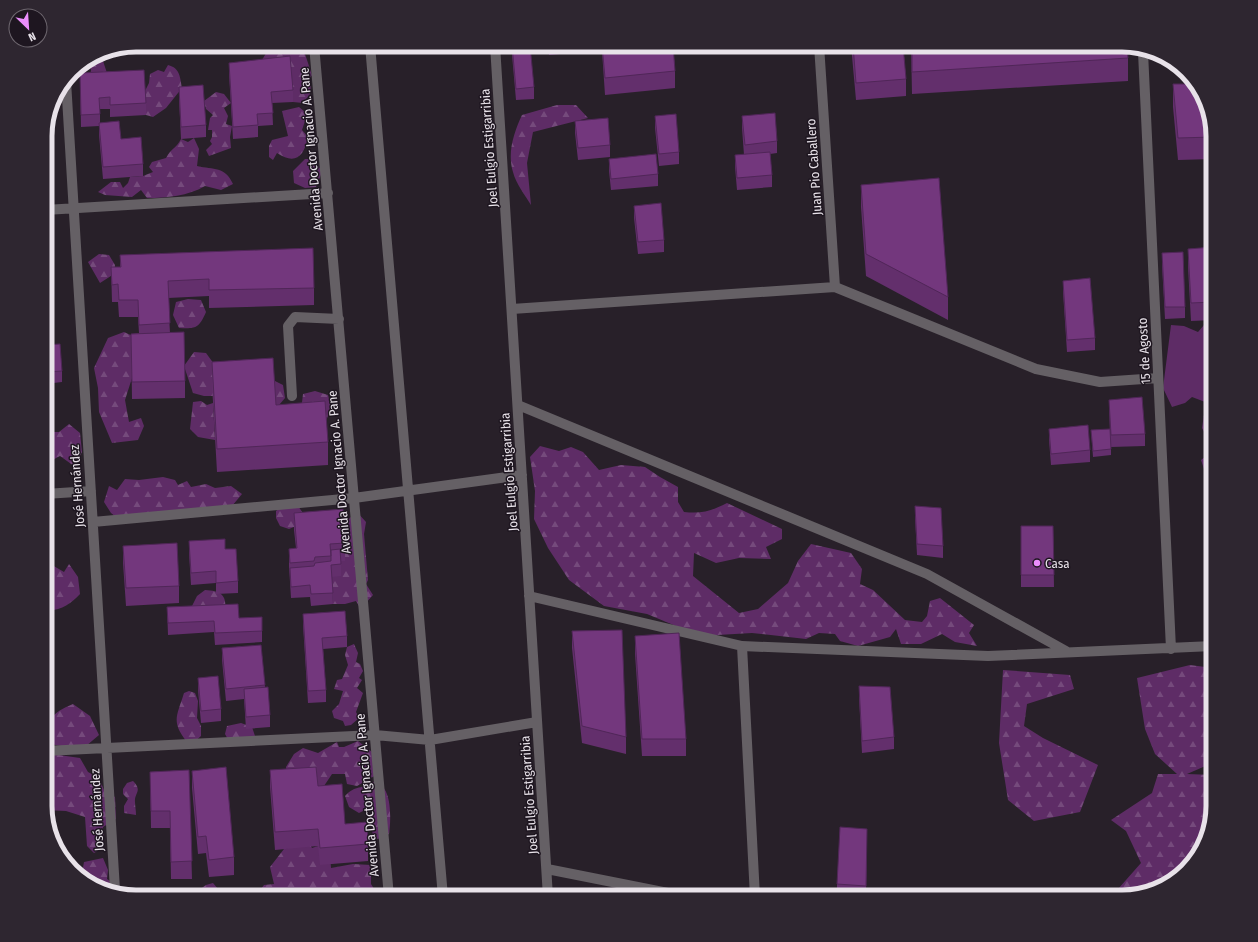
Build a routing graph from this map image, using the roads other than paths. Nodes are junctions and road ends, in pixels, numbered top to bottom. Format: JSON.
{"nodes":[{"id":1,"x":315,"y":52,"type":"edge"},
{"id":2,"x":371,"y":52,"type":"edge"},
{"id":3,"x":495,"y":52,"type":"edge"},
{"id":4,"x":819,"y":52,"type":"edge"},
{"id":5,"x":1143,"y":55,"type":"edge"},
{"id":6,"x":66,"y":88,"type":"edge"},
{"id":7,"x":328,"y":194,"type":"junction"},
{"id":8,"x":74,"y":208,"type":"junction"},
{"id":9,"x":52,"y":210,"type":"edge"},
{"id":10,"x":835,"y":287,"type":"junction"},
{"id":11,"x":512,"y":309,"type":"junction"},
{"id":12,"x":339,"y":318,"type":"junction"},
{"id":13,"x":1158,"y":378,"type":"junction"},
{"id":14,"x":292,"y":396,"type":"dead end"},
{"id":15,"x":518,"y":404,"type":"junction"},
{"id":16,"x":522,"y":475,"type":"junction"},
{"id":17,"x":408,"y":490,"type":"junction"},
{"id":18,"x":91,"y":491,"type":"junction"},
{"id":19,"x":52,"y":494,"type":"edge"},
{"id":20,"x":354,"y":498,"type":"junction"},
{"id":21,"x":93,"y":522,"type":"junction"},
{"id":22,"x":529,"y":596,"type":"junction"},
{"id":23,"x":742,"y":646,"type":"junction"},
{"id":24,"x":1206,"y":647,"type":"edge"},
{"id":25,"x":1172,"y":649,"type":"junction"},
{"id":26,"x":1067,"y":652,"type":"junction"},
{"id":27,"x":537,"y":722,"type":"junction"},
{"id":28,"x":375,"y":735,"type":"junction"},
{"id":29,"x":430,"y":740,"type":"junction"},
{"id":30,"x":106,"y":748,"type":"junction"},
{"id":31,"x":52,"y":751,"type":"edge"},
{"id":32,"x":547,"y":869,"type":"junction"},
{"id":33,"x":115,"y":887,"type":"edge"},
{"id":34,"x":388,"y":890,"type":"edge"},
{"id":35,"x":442,"y":890,"type":"edge"},
{"id":36,"x":548,"y":890,"type":"edge"},
{"id":37,"x":653,"y":890,"type":"edge"},
{"id":38,"x":755,"y":890,"type":"edge"}],
"edges":[{"from":1,"to":7,"type":"street","name":"Avenida Doctor Ignacio A. Pane"},
{"from":2,"to":17,"type":"street"},
{"from":3,"to":11,"type":"street","name":"Joel Eulgio Estigarribia"},
{"from":4,"to":10,"type":"street","name":"Juan Pio Caballero"},
{"from":5,"to":13,"type":"street","name":"15 de Agosto"},
{"from":6,"to":8,"type":"street","name":"José Hernández"},
{"from":7,"to":8,"type":"street"},
{"from":7,"to":12,"type":"street","name":"Avenida Doctor Ignacio A. Pane"},
{"from":8,"to":9,"type":"street"},
{"from":8,"to":18,"type":"street","name":"José Hernández"},
{"from":10,"to":11,"type":"street"},
{"from":10,"to":13,"type":"street"},
{"from":11,"to":15,"type":"street","name":"Joel Eulgio Estigarribia"},
{"from":12,"to":14,"type":"street"},
{"from":12,"to":20,"type":"street","name":"Avenida Doctor Ignacio A. Pane"},
{"from":13,"to":25,"type":"street","name":"15 de Agosto"},
{"from":15,"to":16,"type":"street","name":"Joel Eulgio Estigarribia"},
{"from":15,"to":26,"type":"street"},
{"from":16,"to":17,"type":"street"},
{"from":16,"to":22,"type":"street","name":"Joel Eulgio Estigarribia"},
{"from":17,"to":20,"type":"street"},
{"from":17,"to":29,"type":"street"},
{"from":18,"to":19,"type":"street"},
{"from":18,"to":21,"type":"street","name":"José Hernández"},
{"from":20,"to":21,"type":"street"},
{"from":20,"to":28,"type":"street","name":"Avenida Doctor Ignacio A. Pane"},
{"from":21,"to":30,"type":"street","name":"José Hernández"},
{"from":22,"to":23,"type":"street"},
{"from":22,"to":27,"type":"street","name":"Joel Eulgio Estigarribia"},
{"from":23,"to":26,"type":"street"},
{"from":23,"to":38,"type":"street"},
{"from":24,"to":25,"type":"street"},
{"from":25,"to":26,"type":"street"},
{"from":27,"to":29,"type":"street"},
{"from":27,"to":32,"type":"street","name":"Joel Eulgio Estigarribia"},
{"from":28,"to":29,"type":"street"},
{"from":28,"to":30,"type":"street"},
{"from":28,"to":34,"type":"street","name":"Avenida Doctor Ignacio A. Pane"},
{"from":29,"to":35,"type":"street"},
{"from":30,"to":31,"type":"street"},
{"from":30,"to":33,"type":"street","name":"José Hernández"},
{"from":32,"to":36,"type":"street","name":"Joel Eulgio Estigarribia"},
{"from":32,"to":37,"type":"street"}]}
